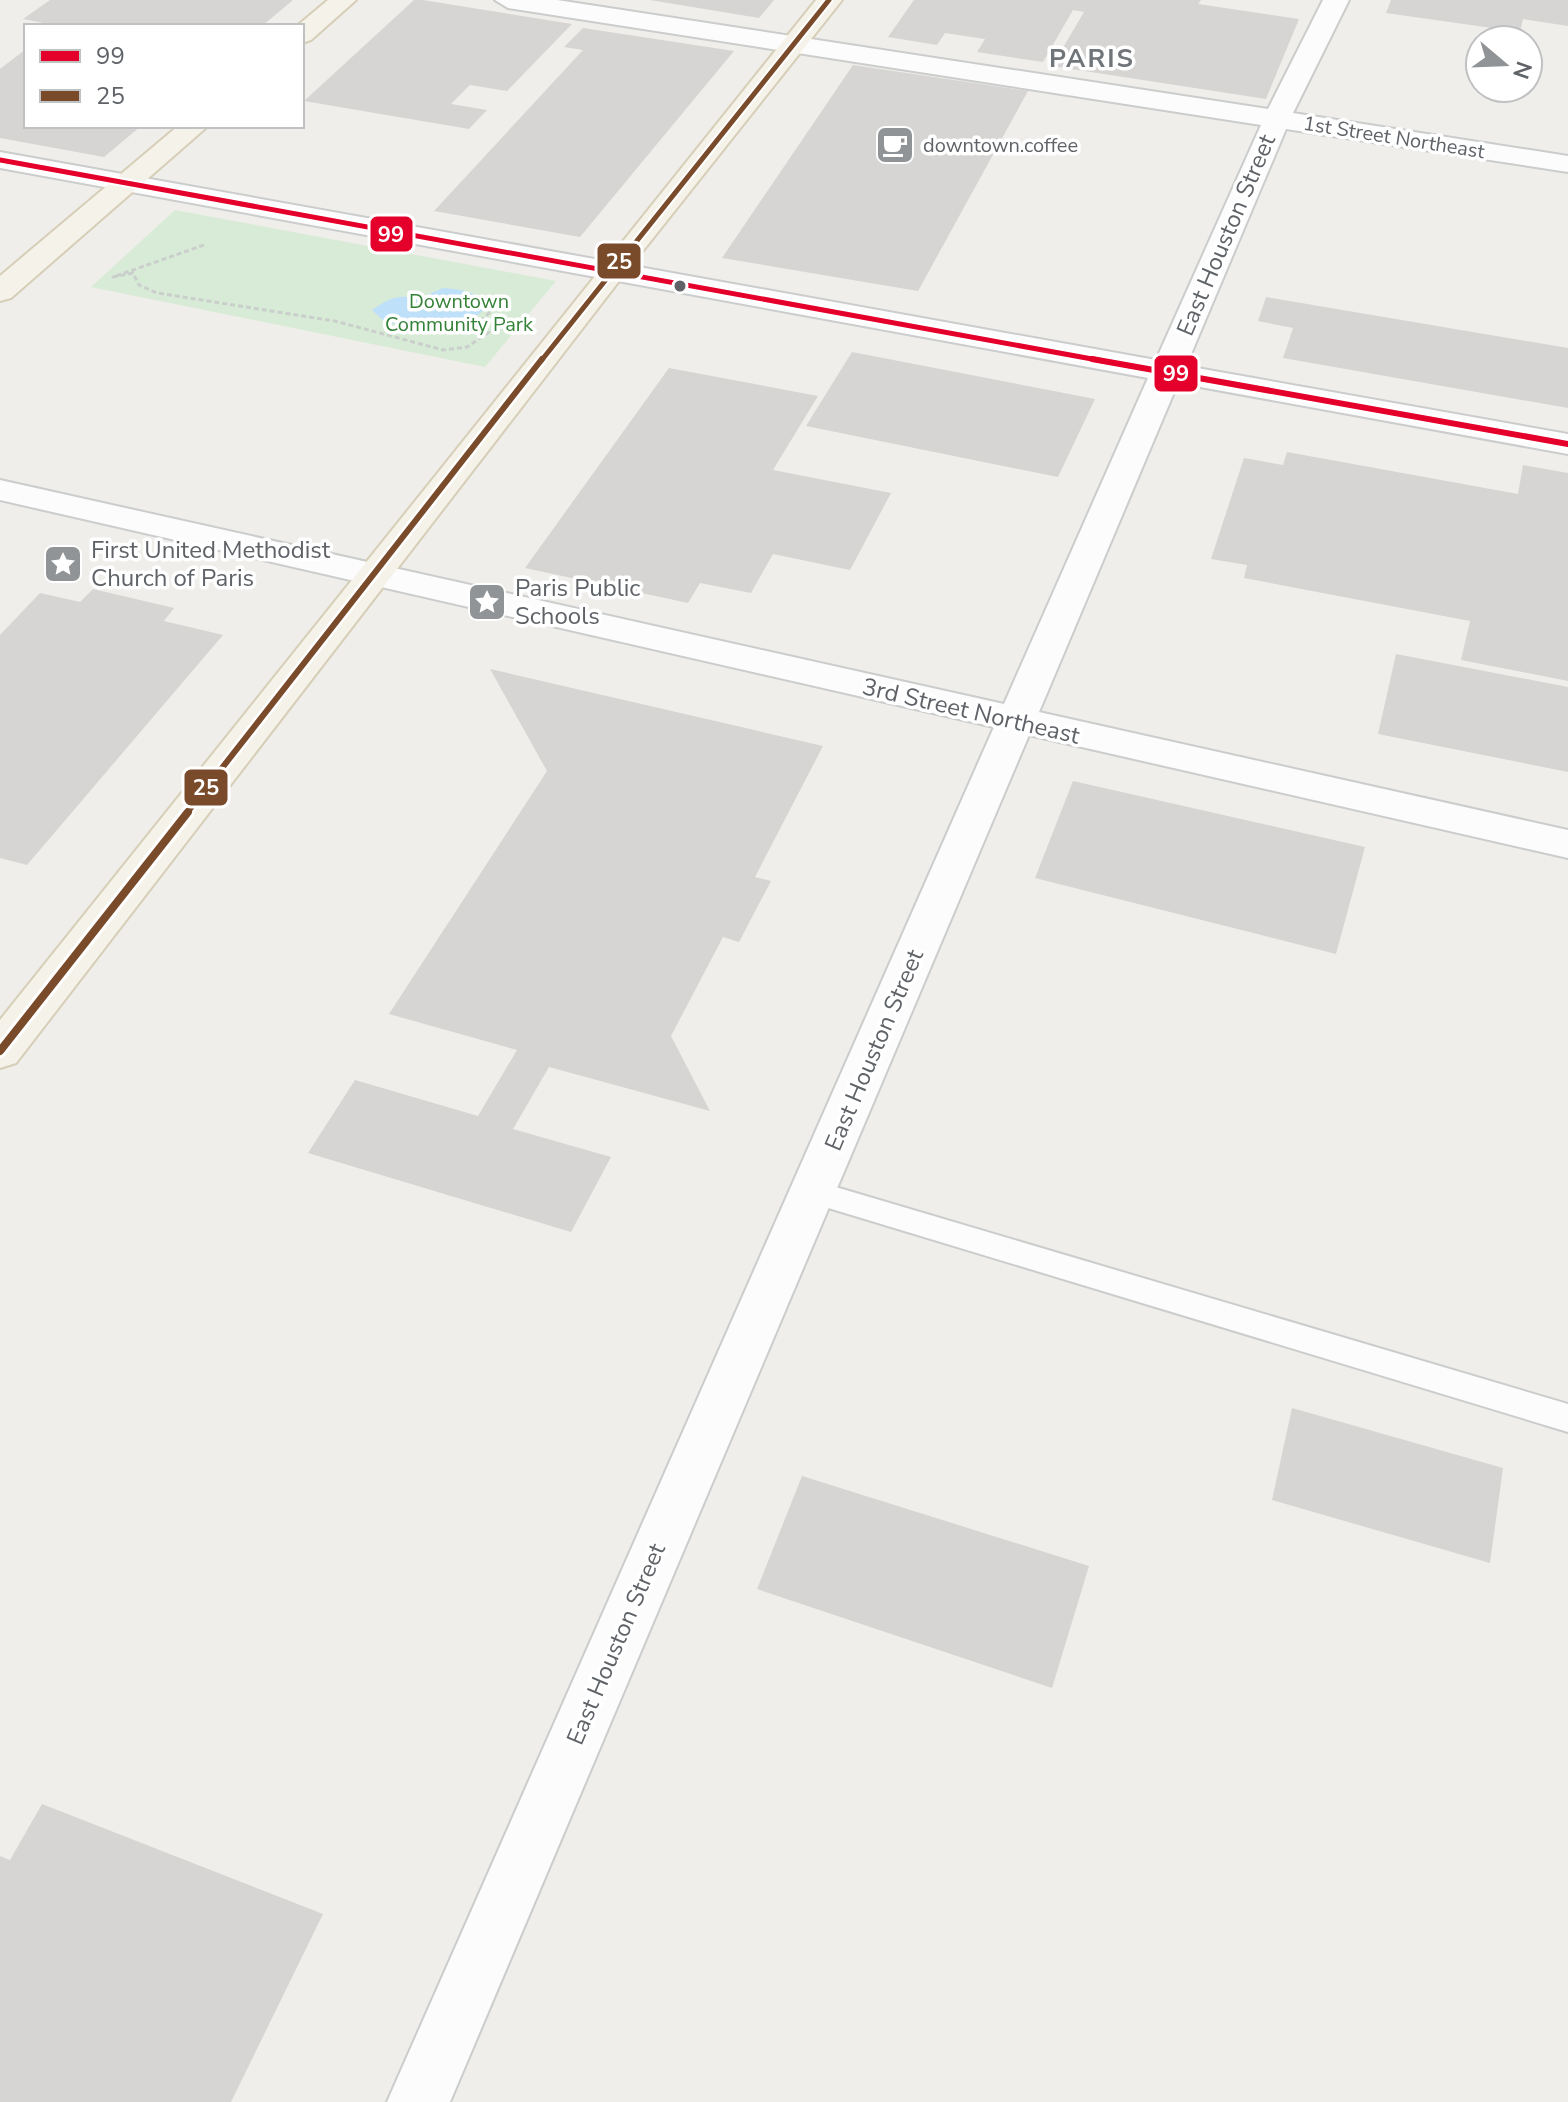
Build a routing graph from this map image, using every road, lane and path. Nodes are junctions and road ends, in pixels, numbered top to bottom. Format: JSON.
{"nodes":[{"id":1,"x":343,"y":0,"type":"edge"},
{"id":2,"x":508,"y":0,"type":"edge"},
{"id":3,"x":829,"y":0,"type":"edge"},
{"id":4,"x":1336,"y":0,"type":"edge"},
{"id":5,"x":304,"y":33,"type":"edge"},
{"id":6,"x":792,"y":46,"type":"junction"},
{"id":7,"x":1277,"y":118,"type":"junction"},
{"id":8,"x":192,"y":128,"type":"edge"},
{"id":9,"x":0,"y":160,"type":"edge"},
{"id":10,"x":1568,"y":164,"type":"edge"},
{"id":11,"x":125,"y":185,"type":"junction"},
{"id":12,"x":213,"y":243,"type":"dead end"},
{"id":13,"x":608,"y":275,"type":"junction"},
{"id":14,"x":0,"y":292,"type":"edge"},
{"id":15,"x":496,"y":306,"type":"dead end"},
{"id":16,"x":1168,"y":370,"type":"junction"},
{"id":17,"x":1568,"y":444,"type":"edge"},
{"id":18,"x":0,"y":490,"type":"edge"},
{"id":19,"x":376,"y":574,"type":"junction"},
{"id":20,"x":1016,"y":722,"type":"junction"},
{"id":21,"x":1568,"y":844,"type":"edge"},
{"id":22,"x":4,"y":1038,"type":"edge"},
{"id":23,"x":812,"y":1192,"type":"junction"},
{"id":24,"x":1568,"y":1418,"type":"edge"},
{"id":25,"x":428,"y":2099,"type":"edge"}],
"edges":[{"from":1,"to":5,"type":"main road"},
{"from":2,"to":6,"type":"street","name":"1st Street Northeast"},
{"from":3,"to":6,"type":"main road"},
{"from":4,"to":7,"type":"street","name":"East Houston Street"},
{"from":6,"to":7,"type":"street","name":"1st Street Northeast"},
{"from":6,"to":13,"type":"main road"},
{"from":7,"to":10,"type":"street","name":"1st Street Northeast"},
{"from":7,"to":16,"type":"street","name":"East Houston Street"},
{"from":8,"to":11,"type":"main road"},
{"from":9,"to":11,"type":"street"},
{"from":11,"to":13,"type":"street"},
{"from":11,"to":14,"type":"main road"},
{"from":12,"to":15,"type":"path"},
{"from":13,"to":16,"type":"street"},
{"from":13,"to":19,"type":"main road"},
{"from":16,"to":17,"type":"street"},
{"from":16,"to":20,"type":"street","name":"East Houston Street"},
{"from":18,"to":19,"type":"street","name":"3rd Street Northeast"},
{"from":19,"to":20,"type":"street","name":"3rd Street Northeast"},
{"from":19,"to":22,"type":"main road"},
{"from":20,"to":21,"type":"street","name":"3rd Street Northeast"},
{"from":20,"to":23,"type":"street","name":"East Houston Street"},
{"from":23,"to":24,"type":"lane"},
{"from":23,"to":25,"type":"street","name":"East Houston Street"}]}
